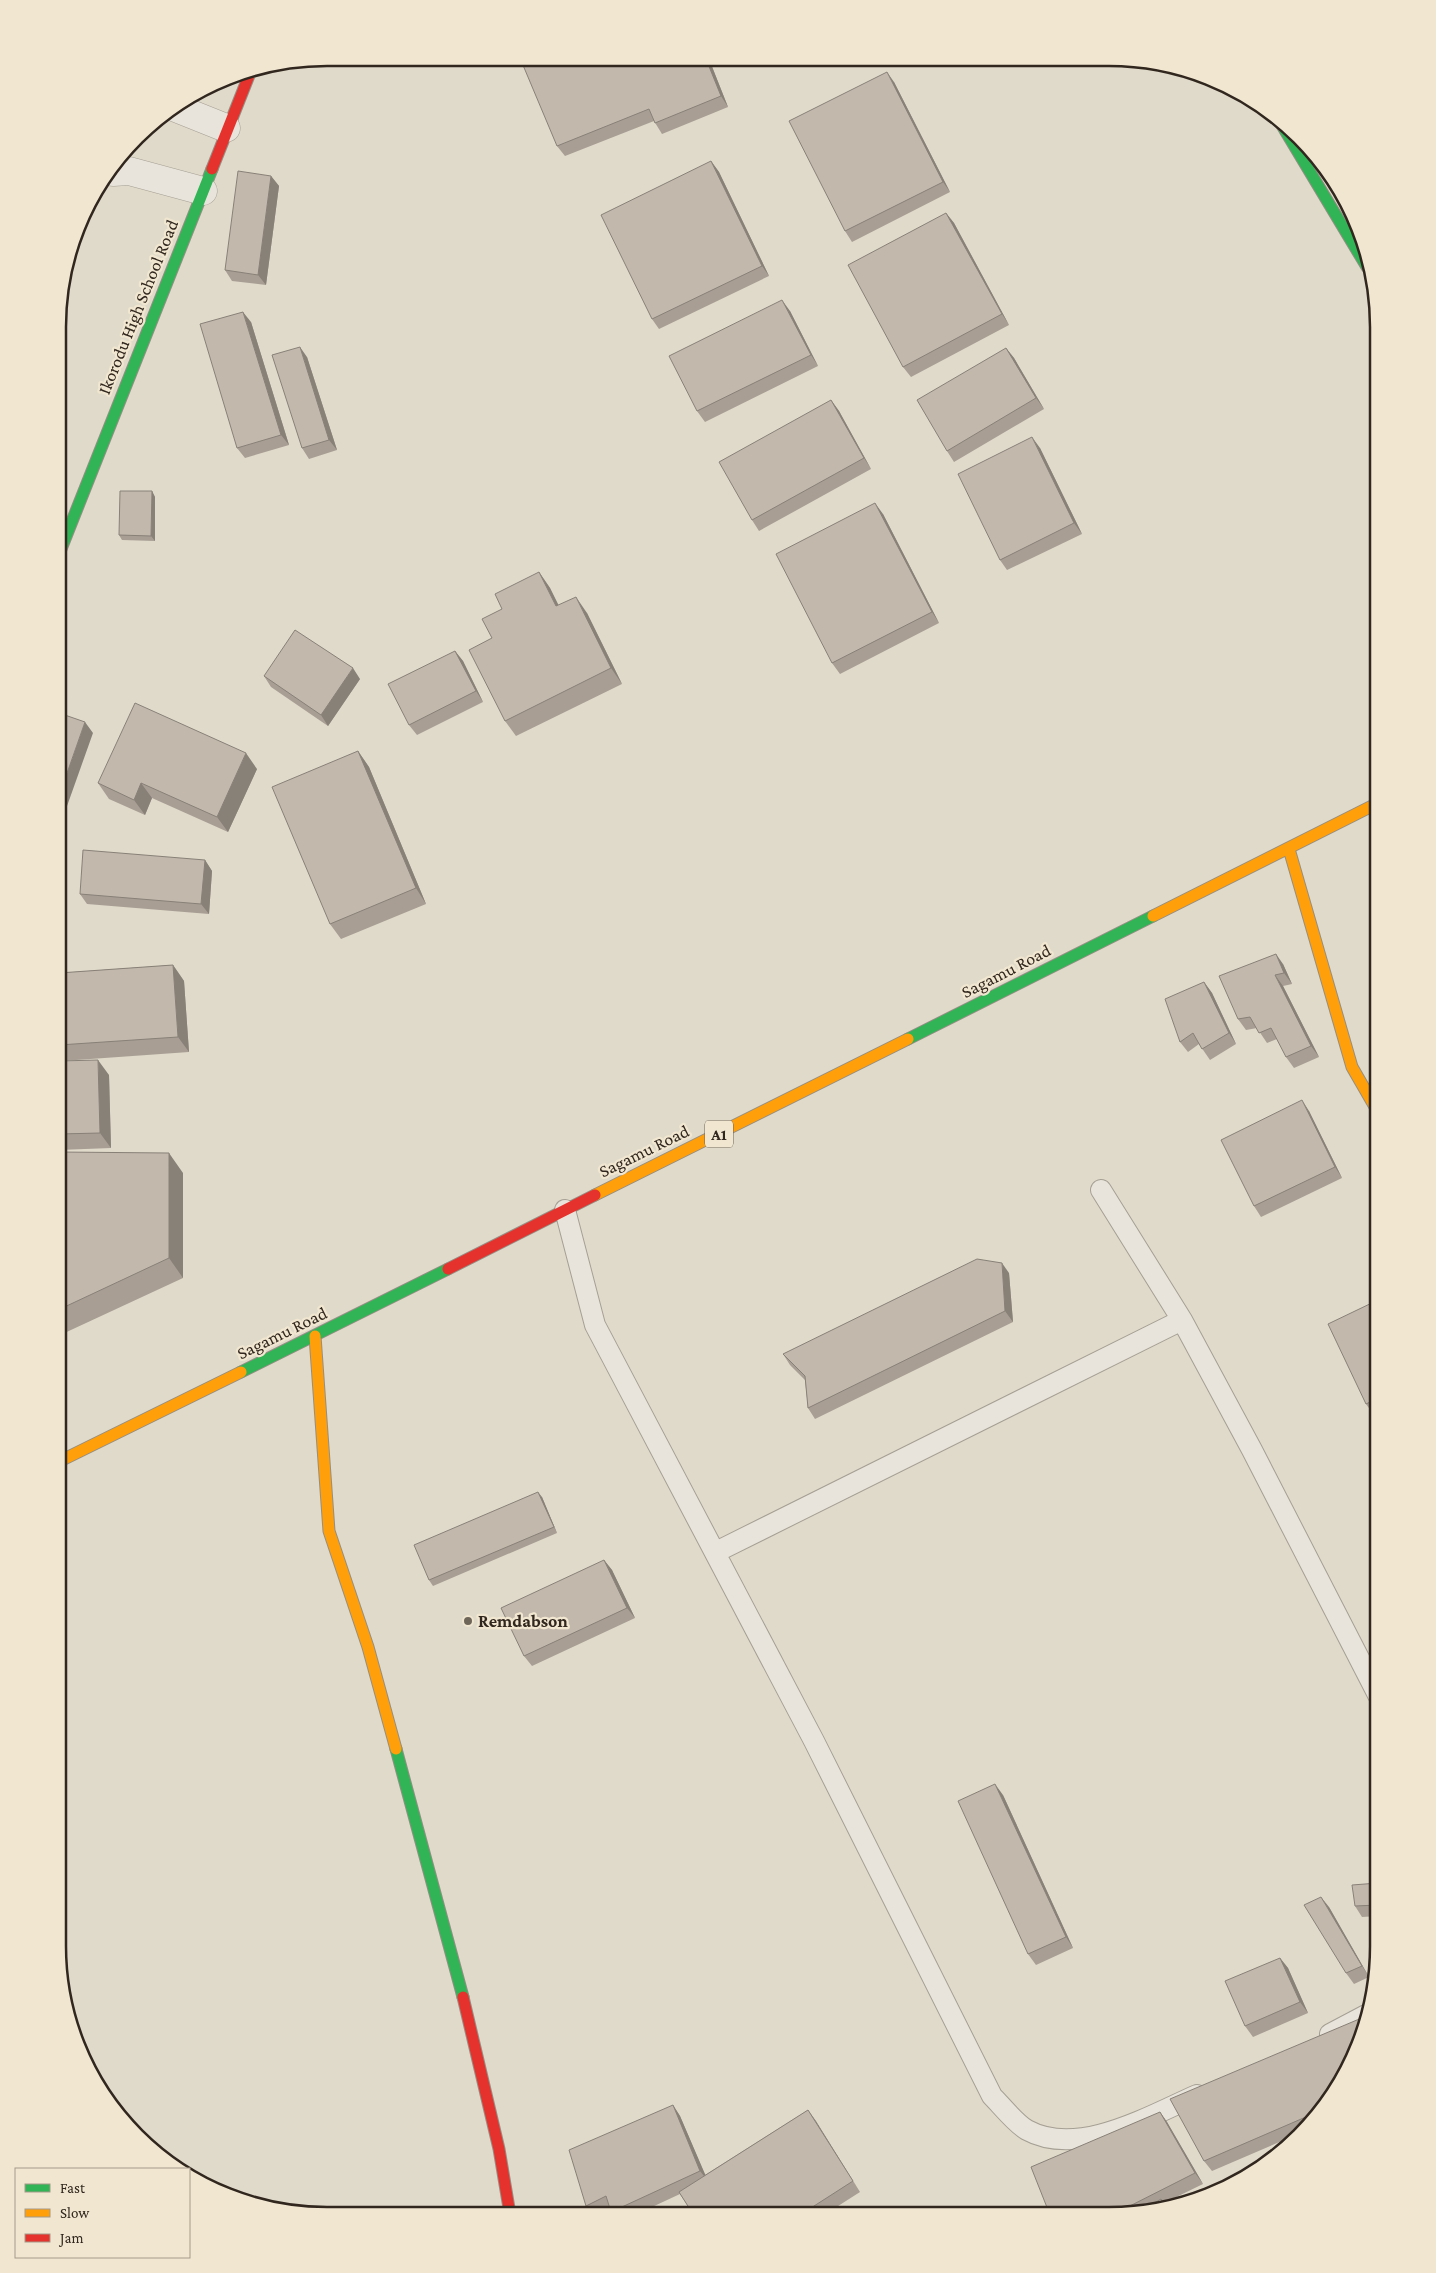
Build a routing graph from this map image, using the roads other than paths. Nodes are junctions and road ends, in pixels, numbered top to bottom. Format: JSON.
{"nodes":[{"id":1,"x":248,"y":79,"type":"edge"},
{"id":2,"x":182,"y":110,"type":"edge"},
{"id":3,"x":226,"y":128,"type":"junction"},
{"id":4,"x":1290,"y":140,"type":"edge"},
{"id":5,"x":117,"y":172,"type":"edge"},
{"id":6,"x":203,"y":191,"type":"junction"},
{"id":7,"x":1361,"y":258,"type":"edge"},
{"id":8,"x":66,"y":536,"type":"edge"},
{"id":9,"x":1370,"y":807,"type":"edge"},
{"id":10,"x":1290,"y":849,"type":"junction"},
{"id":11,"x":1370,"y":1098,"type":"edge"},
{"id":12,"x":1101,"y":1190,"type":"dead end"},
{"id":13,"x":565,"y":1210,"type":"junction"},
{"id":14,"x":1182,"y":1320,"type":"junction"},
{"id":15,"x":315,"y":1336,"type":"junction"},
{"id":16,"x":66,"y":1458,"type":"edge"},
{"id":17,"x":716,"y":1552,"type":"junction"},
{"id":18,"x":1370,"y":1679,"type":"edge"},
{"id":19,"x":1360,"y":2018,"type":"edge"},
{"id":20,"x":1317,"y":2040,"type":"edge"},
{"id":21,"x":1214,"y":2087,"type":"edge"},
{"id":22,"x":509,"y":2207,"type":"edge"}],
"edges":[{"from":1,"to":3,"type":"main road","name":"Ikorodu High School Road"},
{"from":2,"to":3,"type":"street"},
{"from":3,"to":6,"type":"main road","name":"Ikorodu High School Road"},
{"from":4,"to":7,"type":"main road"},
{"from":5,"to":6,"type":"street"},
{"from":6,"to":8,"type":"main road","name":"Ikorodu High School Road"},
{"from":9,"to":10,"type":"main road","name":"Sagamu Road","number":"A1"},
{"from":10,"to":11,"type":"main road"},
{"from":10,"to":13,"type":"main road","name":"Sagamu Road","number":"A1"},
{"from":12,"to":14,"type":"lane"},
{"from":13,"to":15,"type":"main road","name":"Sagamu Road","number":"A1"},
{"from":13,"to":17,"type":"lane"},
{"from":14,"to":17,"type":"lane"},
{"from":14,"to":18,"type":"lane"},
{"from":15,"to":16,"type":"main road","name":"Sagamu Road","number":"A1"},
{"from":15,"to":22,"type":"main road"},
{"from":17,"to":21,"type":"lane"},
{"from":19,"to":20,"type":"lane"}]}
